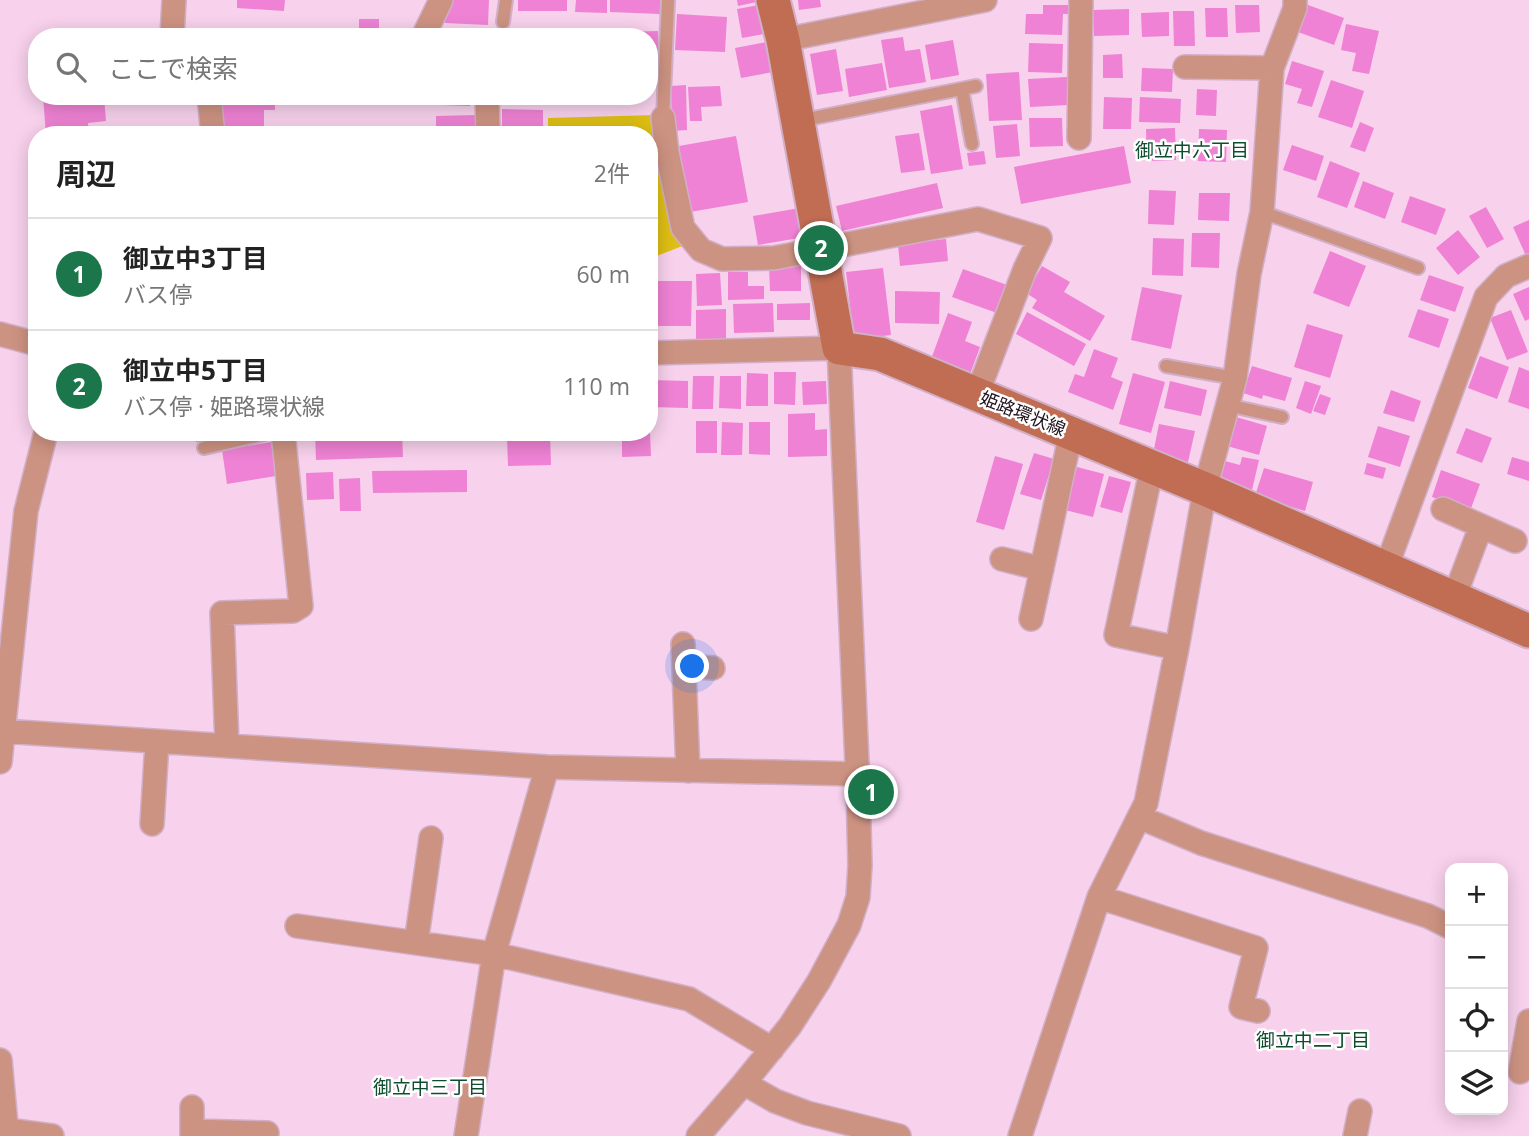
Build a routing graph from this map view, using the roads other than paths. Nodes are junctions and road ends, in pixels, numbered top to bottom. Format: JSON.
{"nodes":[{"id":1,"x":174,"y":0,"type":"edge"},
{"id":2,"x":441,"y":0,"type":"edge"},
{"id":3,"x":506,"y":0,"type":"edge"},
{"id":4,"x":668,"y":0,"type":"edge"},
{"id":5,"x":774,"y":0,"type":"edge"},
{"id":6,"x":1081,"y":0,"type":"edge"},
{"id":7,"x":1295,"y":0,"type":"edge"},
{"id":8,"x":978,"y":1,"type":"edge"},
{"id":9,"x":503,"y":22,"type":"dead end"},
{"id":10,"x":172,"y":28,"type":"edge"},
{"id":11,"x":427,"y":28,"type":"edge"},
{"id":12,"x":783,"y":40,"type":"junction"},
{"id":13,"x":1185,"y":67,"type":"dead end"},
{"id":14,"x":1272,"y":68,"type":"junction"},
{"id":15,"x":976,"y":86,"type":"dead end"},
{"id":16,"x":961,"y":89,"type":"junction"},
{"id":17,"x":210,"y":105,"type":"edge"},
{"id":18,"x":487,"y":105,"type":"edge"},
{"id":19,"x":663,"y":118,"type":"joint"},
{"id":20,"x":798,"y":121,"type":"junction"},
{"id":21,"x":212,"y":126,"type":"edge"},
{"id":22,"x":488,"y":126,"type":"edge"},
{"id":23,"x":1079,"y":138,"type":"dead end"},
{"id":24,"x":972,"y":144,"type":"dead end"},
{"id":25,"x":1262,"y":212,"type":"junction"},
{"id":26,"x":821,"y":248,"type":"junction"},
{"id":27,"x":1529,"y":266,"type":"edge"},
{"id":28,"x":1418,"y":268,"type":"dead end"},
{"id":29,"x":0,"y":334,"type":"edge"},
{"id":30,"x":28,"y":342,"type":"edge"},
{"id":31,"x":839,"y":348,"type":"junction"},
{"id":32,"x":658,"y":353,"type":"edge"},
{"id":33,"x":1166,"y":366,"type":"dead end"},
{"id":34,"x":1234,"y":378,"type":"junction"},
{"id":35,"x":977,"y":394,"type":"junction"},
{"id":36,"x":1227,"y":405,"type":"junction"},
{"id":37,"x":1282,"y":417,"type":"dead end"},
{"id":38,"x":1072,"y":433,"type":"junction"},
{"id":39,"x":44,"y":441,"type":"edge"},
{"id":40,"x":234,"y":441,"type":"edge"},
{"id":41,"x":284,"y":441,"type":"edge"},
{"id":42,"x":204,"y":448,"type":"dead end"},
{"id":43,"x":1152,"y":467,"type":"junction"},
{"id":44,"x":1205,"y":489,"type":"junction"},
{"id":45,"x":1443,"y":509,"type":"dead end"},
{"id":46,"x":1481,"y":526,"type":"junction"},
{"id":47,"x":1514,"y":541,"type":"dead end"},
{"id":48,"x":1002,"y":559,"type":"dead end"},
{"id":49,"x":1386,"y":568,"type":"junction"},
{"id":50,"x":1042,"y":569,"type":"junction"},
{"id":51,"x":9,"y":583,"type":"edge"},
{"id":52,"x":1454,"y":598,"type":"junction"},
{"id":53,"x":1031,"y":619,"type":"dead end"},
{"id":54,"x":1529,"y":631,"type":"edge"},
{"id":55,"x":1177,"y":648,"type":"junction"},
{"id":56,"x":713,"y":668,"type":"dead end"},
{"id":57,"x":2,"y":731,"type":"edge"},
{"id":58,"x":157,"y":742,"type":"junction"},
{"id":59,"x":227,"y":746,"type":"junction"},
{"id":60,"x":0,"y":762,"type":"edge"},
{"id":61,"x":547,"y":767,"type":"junction"},
{"id":62,"x":688,"y":771,"type":"junction"},
{"id":63,"x":858,"y":774,"type":"junction"},
{"id":64,"x":1139,"y":817,"type":"junction"},
{"id":65,"x":152,"y":824,"type":"dead end"},
{"id":66,"x":431,"y":838,"type":"dead end"},
{"id":67,"x":1099,"y":897,"type":"junction"},
{"id":68,"x":297,"y":926,"type":"dead end"},
{"id":69,"x":1448,"y":926,"type":"edge"},
{"id":70,"x":416,"y":943,"type":"junction"},
{"id":71,"x":494,"y":954,"type":"junction"},
{"id":72,"x":1258,"y":1012,"type":"dead end"},
{"id":73,"x":1529,"y":1021,"type":"edge"},
{"id":74,"x":772,"y":1049,"type":"junction"},
{"id":75,"x":0,"y":1060,"type":"edge"},
{"id":76,"x":1517,"y":1071,"type":"edge"},
{"id":77,"x":744,"y":1083,"type":"junction"},
{"id":78,"x":192,"y":1107,"type":"dead end"},
{"id":79,"x":1360,"y":1111,"type":"dead end"},
{"id":80,"x":267,"y":1132,"type":"dead end"},
{"id":81,"x":7,"y":1133,"type":"edge"},
{"id":82,"x":192,"y":1134,"type":"edge"},
{"id":83,"x":52,"y":1136,"type":"edge"},
{"id":84,"x":466,"y":1136,"type":"edge"},
{"id":85,"x":698,"y":1136,"type":"edge"},
{"id":86,"x":899,"y":1136,"type":"edge"},
{"id":87,"x":1020,"y":1136,"type":"edge"},
{"id":88,"x":1355,"y":1136,"type":"edge"}],
"edges":[{"from":1,"to":10,"type":"street"},
{"from":2,"to":11,"type":"street"},
{"from":3,"to":9,"type":"lane"},
{"from":4,"to":19,"type":"lane"},
{"from":5,"to":12,"type":"main road"},
{"from":6,"to":23,"type":"street"},
{"from":7,"to":14,"type":"street"},
{"from":8,"to":12,"type":"street"},
{"from":12,"to":20,"type":"main road"},
{"from":13,"to":14,"type":"street"},
{"from":14,"to":25,"type":"street"},
{"from":15,"to":16,"type":"lane"},
{"from":16,"to":20,"type":"lane"},
{"from":16,"to":24,"type":"lane"},
{"from":17,"to":21,"type":"street"},
{"from":18,"to":22,"type":"street"},
{"from":19,"to":26,"type":"street"},
{"from":20,"to":26,"type":"main road"},
{"from":25,"to":28,"type":"lane"},
{"from":25,"to":34,"type":"street"},
{"from":26,"to":31,"type":"main road"},
{"from":26,"to":35,"type":"street"},
{"from":27,"to":49,"type":"street"},
{"from":29,"to":30,"type":"street"},
{"from":31,"to":32,"type":"street"},
{"from":31,"to":35,"type":"main road","name":"姫路環状線"},
{"from":31,"to":63,"type":"street"},
{"from":33,"to":34,"type":"lane"},
{"from":34,"to":36,"type":"street"},
{"from":35,"to":38,"type":"main road","name":"姫路環状線"},
{"from":36,"to":37,"type":"lane"},
{"from":36,"to":44,"type":"street"},
{"from":38,"to":43,"type":"main road","name":"姫路環状線"},
{"from":38,"to":50,"type":"street"},
{"from":39,"to":51,"type":"street"},
{"from":40,"to":42,"type":"lane"},
{"from":41,"to":59,"type":"street"},
{"from":43,"to":44,"type":"main road","name":"姫路環状線"},
{"from":43,"to":55,"type":"street"},
{"from":44,"to":49,"type":"main road","name":"姫路環状線"},
{"from":44,"to":55,"type":"street"},
{"from":45,"to":46,"type":"street"},
{"from":46,"to":47,"type":"street"},
{"from":46,"to":52,"type":"street"},
{"from":48,"to":50,"type":"street"},
{"from":49,"to":52,"type":"main road","name":"姫路環状線"},
{"from":50,"to":53,"type":"street"},
{"from":51,"to":57,"type":"street"},
{"from":52,"to":54,"type":"main road","name":"姫路環状線"},
{"from":55,"to":64,"type":"street"},
{"from":56,"to":62,"type":"street"},
{"from":57,"to":58,"type":"street"},
{"from":57,"to":60,"type":"street"},
{"from":58,"to":59,"type":"street"},
{"from":58,"to":65,"type":"street"},
{"from":59,"to":61,"type":"street"},
{"from":61,"to":62,"type":"street"},
{"from":61,"to":71,"type":"street"},
{"from":62,"to":63,"type":"street"},
{"from":63,"to":74,"type":"street"},
{"from":64,"to":67,"type":"street"},
{"from":64,"to":69,"type":"street"},
{"from":66,"to":70,"type":"street"},
{"from":67,"to":72,"type":"street"},
{"from":67,"to":87,"type":"street"},
{"from":68,"to":70,"type":"street"},
{"from":70,"to":71,"type":"street"},
{"from":71,"to":74,"type":"street"},
{"from":71,"to":84,"type":"street"},
{"from":73,"to":76,"type":"street"},
{"from":74,"to":77,"type":"street"},
{"from":75,"to":81,"type":"street"},
{"from":77,"to":85,"type":"street"},
{"from":77,"to":86,"type":"street"},
{"from":78,"to":82,"type":"street"},
{"from":79,"to":88,"type":"street"},
{"from":80,"to":82,"type":"street"},
{"from":81,"to":83,"type":"street"}]}
